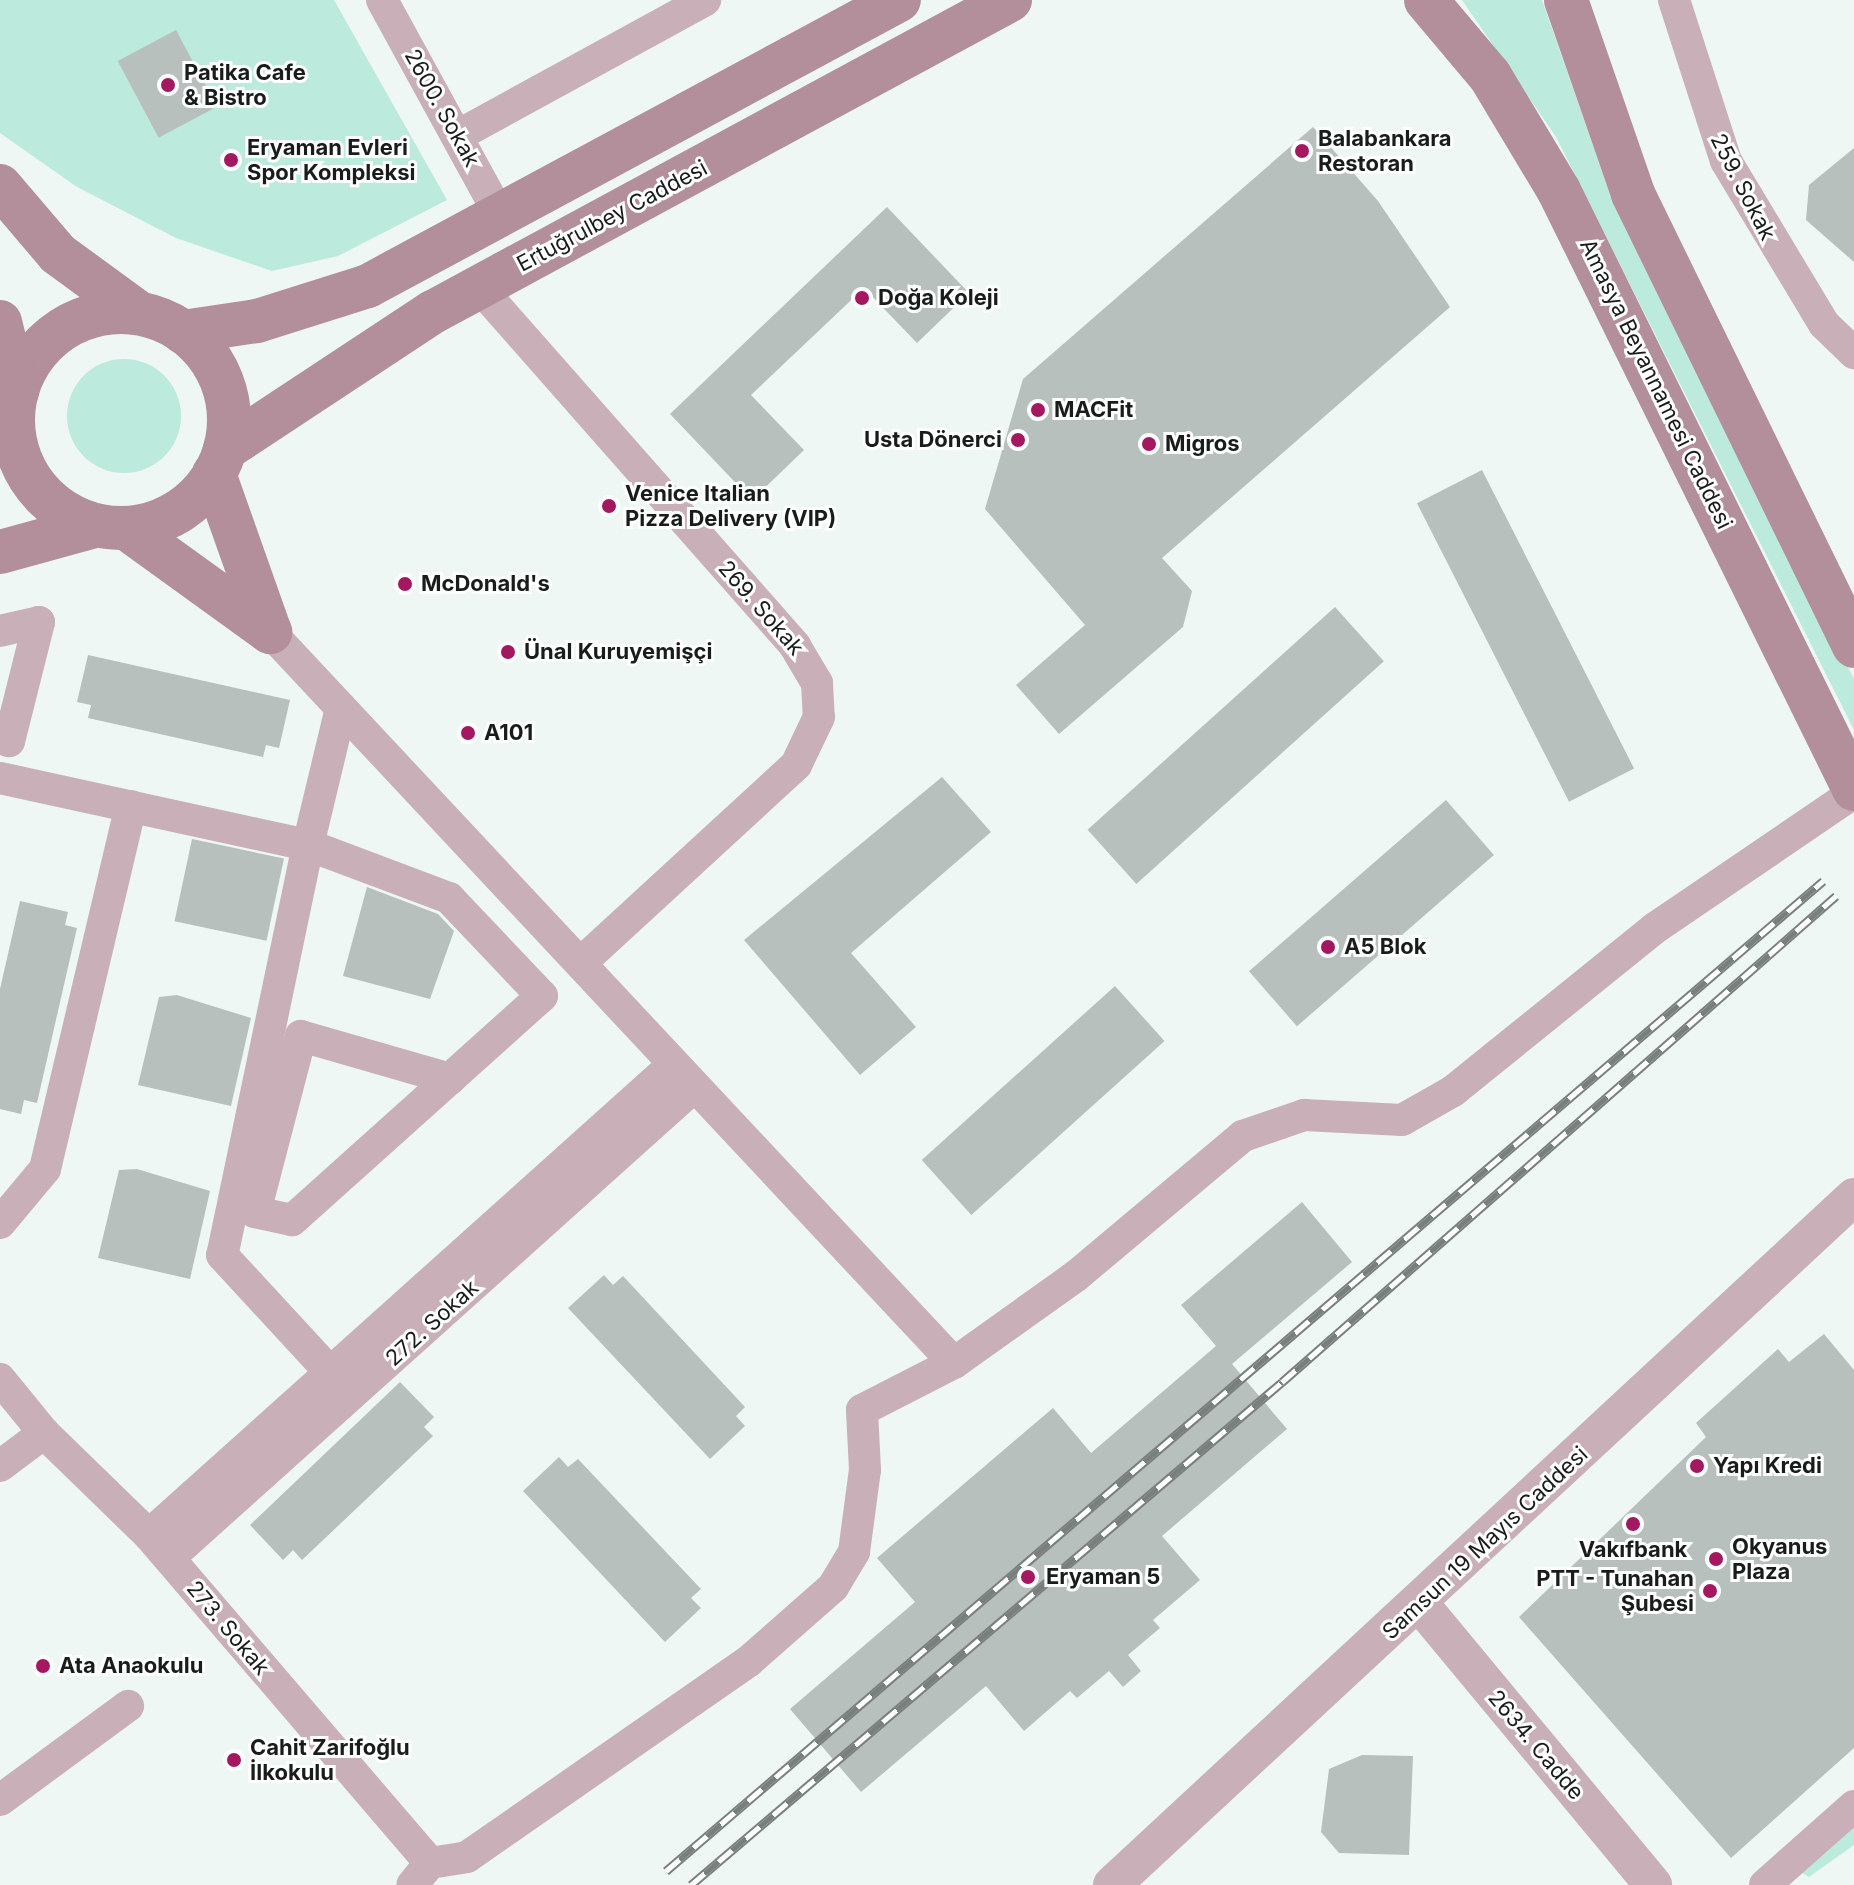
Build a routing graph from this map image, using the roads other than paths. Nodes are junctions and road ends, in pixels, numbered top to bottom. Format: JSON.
{"nodes":[{"id":1,"x":382,"y":0,"type":"edge"},
{"id":2,"x":705,"y":0,"type":"edge"},
{"id":3,"x":899,"y":0,"type":"edge"},
{"id":4,"x":1010,"y":0,"type":"edge"},
{"id":5,"x":1426,"y":0,"type":"edge"},
{"id":6,"x":1566,"y":0,"type":"edge"},
{"id":7,"x":1674,"y":0,"type":"edge"},
{"id":8,"x":457,"y":136,"type":"junction"},
{"id":9,"x":0,"y":186,"type":"edge"},
{"id":10,"x":501,"y":217,"type":"junction"},
{"id":11,"x":479,"y":287,"type":"junction"},
{"id":12,"x":139,"y":313,"type":"junction"},
{"id":13,"x":0,"y":322,"type":"edge"},
{"id":14,"x":183,"y":332,"type":"junction"},
{"id":15,"x":1854,"y":353,"type":"edge"},
{"id":16,"x":10,"y":423,"type":"edge"},
{"id":17,"x":219,"y":462,"type":"junction"},
{"id":18,"x":110,"y":527,"type":"junction"},
{"id":19,"x":0,"y":552,"type":"edge"},
{"id":20,"x":0,"y":631,"type":"edge"},
{"id":21,"x":270,"y":632,"type":"junction"},
{"id":22,"x":1854,"y":646,"type":"edge"},
{"id":23,"x":341,"y":708,"type":"junction"},
{"id":24,"x":0,"y":738,"type":"edge"},
{"id":25,"x":0,"y":778,"type":"edge"},
{"id":26,"x":1854,"y":791,"type":"edge"},
{"id":27,"x":131,"y":806,"type":"junction"},
{"id":28,"x":308,"y":845,"type":"junction"},
{"id":29,"x":581,"y":963,"type":"junction"},
{"id":30,"x":684,"y":1076,"type":"junction"},
{"id":31,"x":450,"y":1079,"type":"junction"},
{"id":32,"x":1854,"y":1197,"type":"edge"},
{"id":33,"x":0,"y":1223,"type":"edge"},
{"id":34,"x":954,"y":1363,"type":"junction"},
{"id":35,"x":340,"y":1384,"type":"junction"},
{"id":36,"x":6,"y":1400,"type":"edge"},
{"id":37,"x":44,"y":1433,"type":"junction"},
{"id":38,"x":0,"y":1466,"type":"edge"},
{"id":39,"x":159,"y":1547,"type":"junction"},
{"id":40,"x":1420,"y":1604,"type":"junction"},
{"id":41,"x":128,"y":1706,"type":"dead end"},
{"id":42,"x":0,"y":1800,"type":"edge"},
{"id":43,"x":1854,"y":1806,"type":"edge"},
{"id":44,"x":421,"y":1874,"type":"edge"},
{"id":45,"x":1112,"y":1885,"type":"edge"},
{"id":46,"x":1653,"y":1885,"type":"edge"},
{"id":47,"x":1765,"y":1885,"type":"edge"}],
"edges":[{"from":1,"to":8,"type":"street","name":"2600. Sokak"},
{"from":2,"to":8,"type":"street"},
{"from":3,"to":10,"type":"main road"},
{"from":4,"to":11,"type":"main road","name":"Ertuğrulbey Caddesi"},
{"from":5,"to":26,"type":"main road","name":"Amasya Beyannamesi Caddesi"},
{"from":6,"to":22,"type":"main road"},
{"from":7,"to":15,"type":"street","name":"259. Sokak"},
{"from":8,"to":10,"type":"street","name":"2600. Sokak"},
{"from":9,"to":12,"type":"main road"},
{"from":10,"to":14,"type":"main road"},
{"from":11,"to":17,"type":"main road","name":"Ertuğrulbey Caddesi"},
{"from":11,"to":29,"type":"street","name":"269. Sokak"},
{"from":12,"to":14,"type":"main road"},
{"from":12,"to":16,"type":"main road"},
{"from":13,"to":16,"type":"main road"},
{"from":14,"to":17,"type":"main road"},
{"from":16,"to":18,"type":"main road"},
{"from":17,"to":18,"type":"main road"},
{"from":17,"to":21,"type":"main road"},
{"from":18,"to":19,"type":"main road"},
{"from":18,"to":21,"type":"main road"},
{"from":20,"to":24,"type":"street"},
{"from":21,"to":23,"type":"street"},
{"from":23,"to":28,"type":"street"},
{"from":23,"to":29,"type":"street"},
{"from":25,"to":27,"type":"street"},
{"from":26,"to":34,"type":"street"},
{"from":27,"to":28,"type":"street"},
{"from":27,"to":33,"type":"street"},
{"from":28,"to":31,"type":"street"},
{"from":28,"to":35,"type":"street"},
{"from":29,"to":30,"type":"street"},
{"from":30,"to":34,"type":"street"},
{"from":30,"to":35,"type":"street","name":"272. Sokak"},
{"from":31,"to":31,"type":"street"},
{"from":32,"to":40,"type":"street","name":"Samsun 19 Mayıs Caddesi"},
{"from":34,"to":44,"type":"street"},
{"from":35,"to":39,"type":"street","name":"272. Sokak"},
{"from":36,"to":37,"type":"street","name":"273. Sokak"},
{"from":37,"to":38,"type":"street"},
{"from":37,"to":39,"type":"street","name":"273. Sokak"},
{"from":39,"to":44,"type":"street","name":"273. Sokak"},
{"from":40,"to":45,"type":"street","name":"Samsun 19 Mayıs Caddesi"},
{"from":40,"to":46,"type":"street","name":"2634. Cadde"},
{"from":41,"to":42,"type":"street"},
{"from":43,"to":47,"type":"street"}]}
